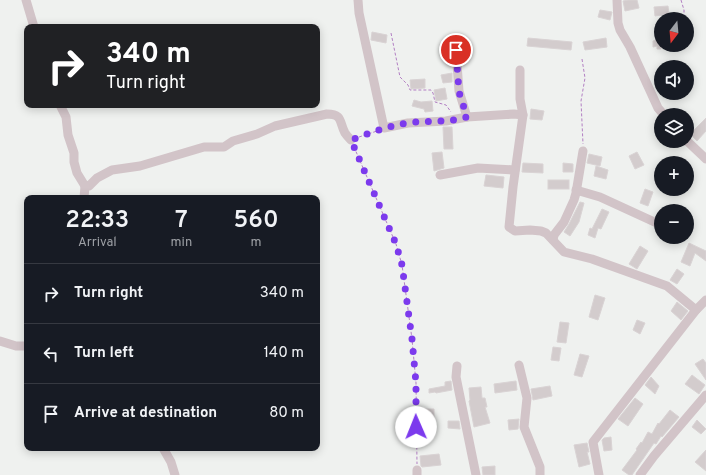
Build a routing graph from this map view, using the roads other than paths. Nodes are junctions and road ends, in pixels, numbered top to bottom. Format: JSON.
{"nodes":[{"id":1,"x":26,"y":0,"type":"edge"},
{"id":2,"x":358,"y":0,"type":"edge"},
{"id":3,"x":617,"y":0,"type":"edge"},
{"id":4,"x":33,"y":24,"type":"edge"},
{"id":5,"x":456,"y":50,"type":"dead end"},
{"id":6,"x":520,"y":70,"type":"dead end"},
{"id":7,"x":62,"y":108,"type":"edge"},
{"id":8,"x":658,"y":108,"type":"edge"},
{"id":9,"x":523,"y":115,"type":"junction"},
{"id":10,"x":467,"y":117,"type":"junction"},
{"id":11,"x":351,"y":140,"type":"road end"},
{"id":12,"x":694,"y":148,"type":"edge"},
{"id":13,"x":583,"y":151,"type":"road end"},
{"id":14,"x":706,"y":159,"type":"edge"},
{"id":15,"x":515,"y":170,"type":"junction"},
{"id":16,"x":440,"y":175,"type":"dead end"},
{"id":17,"x":85,"y":186,"type":"junction"},
{"id":18,"x":576,"y":190,"type":"junction"},
{"id":19,"x":84,"y":195,"type":"edge"},
{"id":20,"x":654,"y":222,"type":"edge"},
{"id":21,"x":553,"y":240,"type":"junction"},
{"id":22,"x":706,"y":300,"type":"edge"},
{"id":23,"x":696,"y":310,"type":"junction"},
{"id":24,"x":0,"y":341,"type":"edge"},
{"id":25,"x":24,"y":346,"type":"edge"},
{"id":26,"x":519,"y":365,"type":"dead end"},
{"id":27,"x":457,"y":366,"type":"dead end"},
{"id":28,"x":706,"y":395,"type":"edge"},
{"id":29,"x":166,"y":451,"type":"edge"},
{"id":30,"x":175,"y":475,"type":"edge"},
{"id":31,"x":476,"y":475,"type":"edge"},
{"id":32,"x":540,"y":475,"type":"edge"},
{"id":33,"x":599,"y":475,"type":"edge"},
{"id":34,"x":640,"y":475,"type":"edge"}],
"edges":[{"from":1,"to":4,"type":"street"},
{"from":2,"to":10,"type":"street"},
{"from":3,"to":8,"type":"street"},
{"from":5,"to":10,"type":"street"},
{"from":6,"to":9,"type":"street"},
{"from":7,"to":17,"type":"street"},
{"from":9,"to":10,"type":"street"},
{"from":9,"to":15,"type":"street"},
{"from":11,"to":17,"type":"street"},
{"from":12,"to":14,"type":"street"},
{"from":13,"to":18,"type":"street"},
{"from":15,"to":16,"type":"street"},
{"from":15,"to":21,"type":"street"},
{"from":17,"to":19,"type":"street"},
{"from":18,"to":20,"type":"street"},
{"from":18,"to":21,"type":"street"},
{"from":21,"to":23,"type":"street"},
{"from":22,"to":23,"type":"street"},
{"from":23,"to":33,"type":"street"},
{"from":24,"to":25,"type":"street"},
{"from":26,"to":32,"type":"street"},
{"from":27,"to":31,"type":"street"},
{"from":28,"to":34,"type":"street"},
{"from":29,"to":30,"type":"street"}]}
